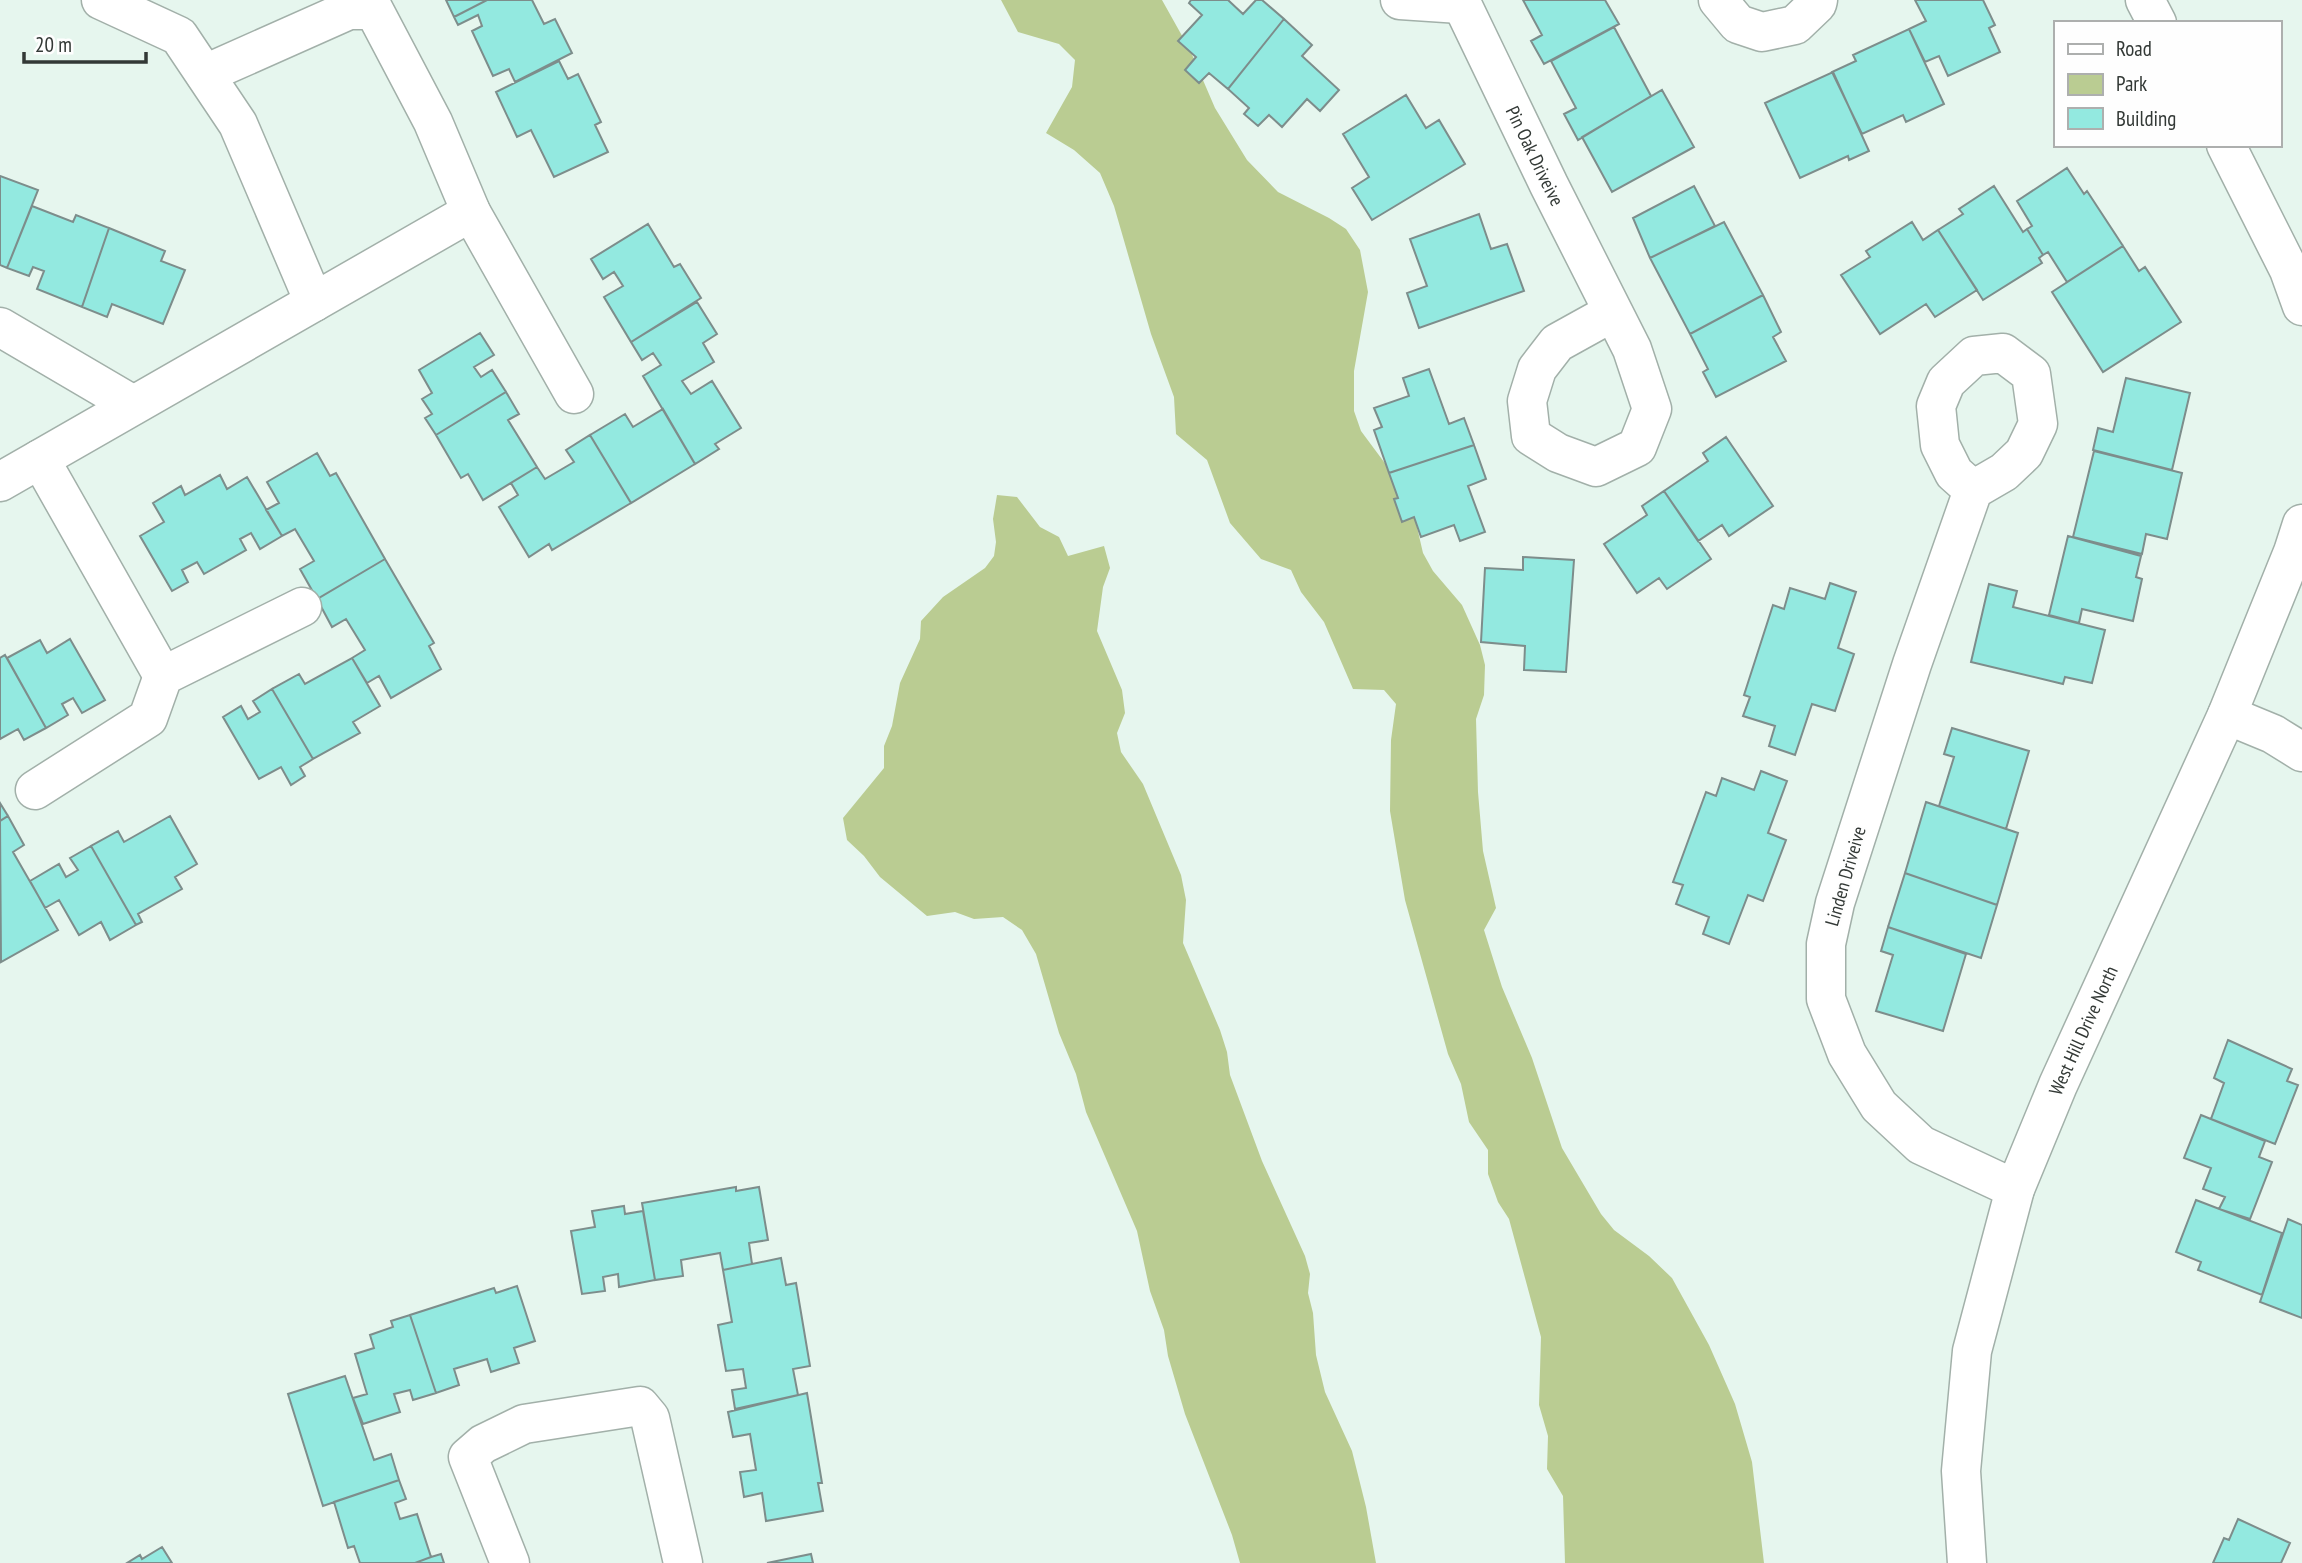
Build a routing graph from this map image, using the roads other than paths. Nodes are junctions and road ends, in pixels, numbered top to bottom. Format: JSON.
{"nodes":[{"id":1,"x":101,"y":0,"type":"edge"},
{"id":2,"x":1401,"y":0,"type":"edge"},
{"id":3,"x":1718,"y":0,"type":"edge"},
{"id":4,"x":1818,"y":0,"type":"edge"},
{"id":5,"x":2145,"y":0,"type":"edge"},
{"id":6,"x":1460,"y":2,"type":"edge"},
{"id":7,"x":2156,"y":21,"type":"edge"},
{"id":8,"x":205,"y":74,"type":"junction"},
{"id":9,"x":2227,"y":147,"type":"edge"},
{"id":10,"x":471,"y":212,"type":"junction"},
{"id":11,"x":314,"y":302,"type":"junction"},
{"id":12,"x":2302,"y":306,"type":"edge"},
{"id":13,"x":1614,"y":312,"type":"dead end"},
{"id":14,"x":0,"y":327,"type":"edge"},
{"id":15,"x":573,"y":394,"type":"dead end"},
{"id":16,"x":133,"y":405,"type":"junction"},
{"id":17,"x":40,"y":459,"type":"junction"},
{"id":18,"x":0,"y":482,"type":"edge"},
{"id":19,"x":1973,"y":490,"type":"dead end"},
{"id":20,"x":2302,"y":524,"type":"edge"},
{"id":21,"x":302,"y":607,"type":"dead end"},
{"id":22,"x":163,"y":676,"type":"junction"},
{"id":23,"x":2227,"y":715,"type":"junction"},
{"id":24,"x":2302,"y":752,"type":"edge"},
{"id":25,"x":35,"y":790,"type":"dead end"},
{"id":26,"x":2015,"y":1189,"type":"junction"},
{"id":27,"x":510,"y":1563,"type":"edge"},
{"id":28,"x":683,"y":1563,"type":"edge"},
{"id":29,"x":1967,"y":1563,"type":"edge"}],
"edges":[{"from":1,"to":8,"type":"street"},
{"from":2,"to":6,"type":"street"},
{"from":3,"to":4,"type":"street"},
{"from":5,"to":7,"type":"street"},
{"from":6,"to":13,"type":"street","name":"Pin Oak Driveive"},
{"from":8,"to":10,"type":"street"},
{"from":8,"to":11,"type":"street"},
{"from":9,"to":12,"type":"street"},
{"from":10,"to":11,"type":"street"},
{"from":10,"to":15,"type":"street"},
{"from":11,"to":16,"type":"street"},
{"from":14,"to":16,"type":"street"},
{"from":16,"to":17,"type":"street"},
{"from":17,"to":18,"type":"street"},
{"from":17,"to":22,"type":"street"},
{"from":19,"to":26,"type":"street","name":"Linden Driveive"},
{"from":20,"to":23,"type":"street","name":"West Hill Drive North"},
{"from":21,"to":22,"type":"street"},
{"from":22,"to":25,"type":"street"},
{"from":23,"to":24,"type":"street"},
{"from":23,"to":26,"type":"street","name":"West Hill Drive North"},
{"from":26,"to":29,"type":"street","name":"West Hill Drive North"},
{"from":27,"to":28,"type":"street"}]}
